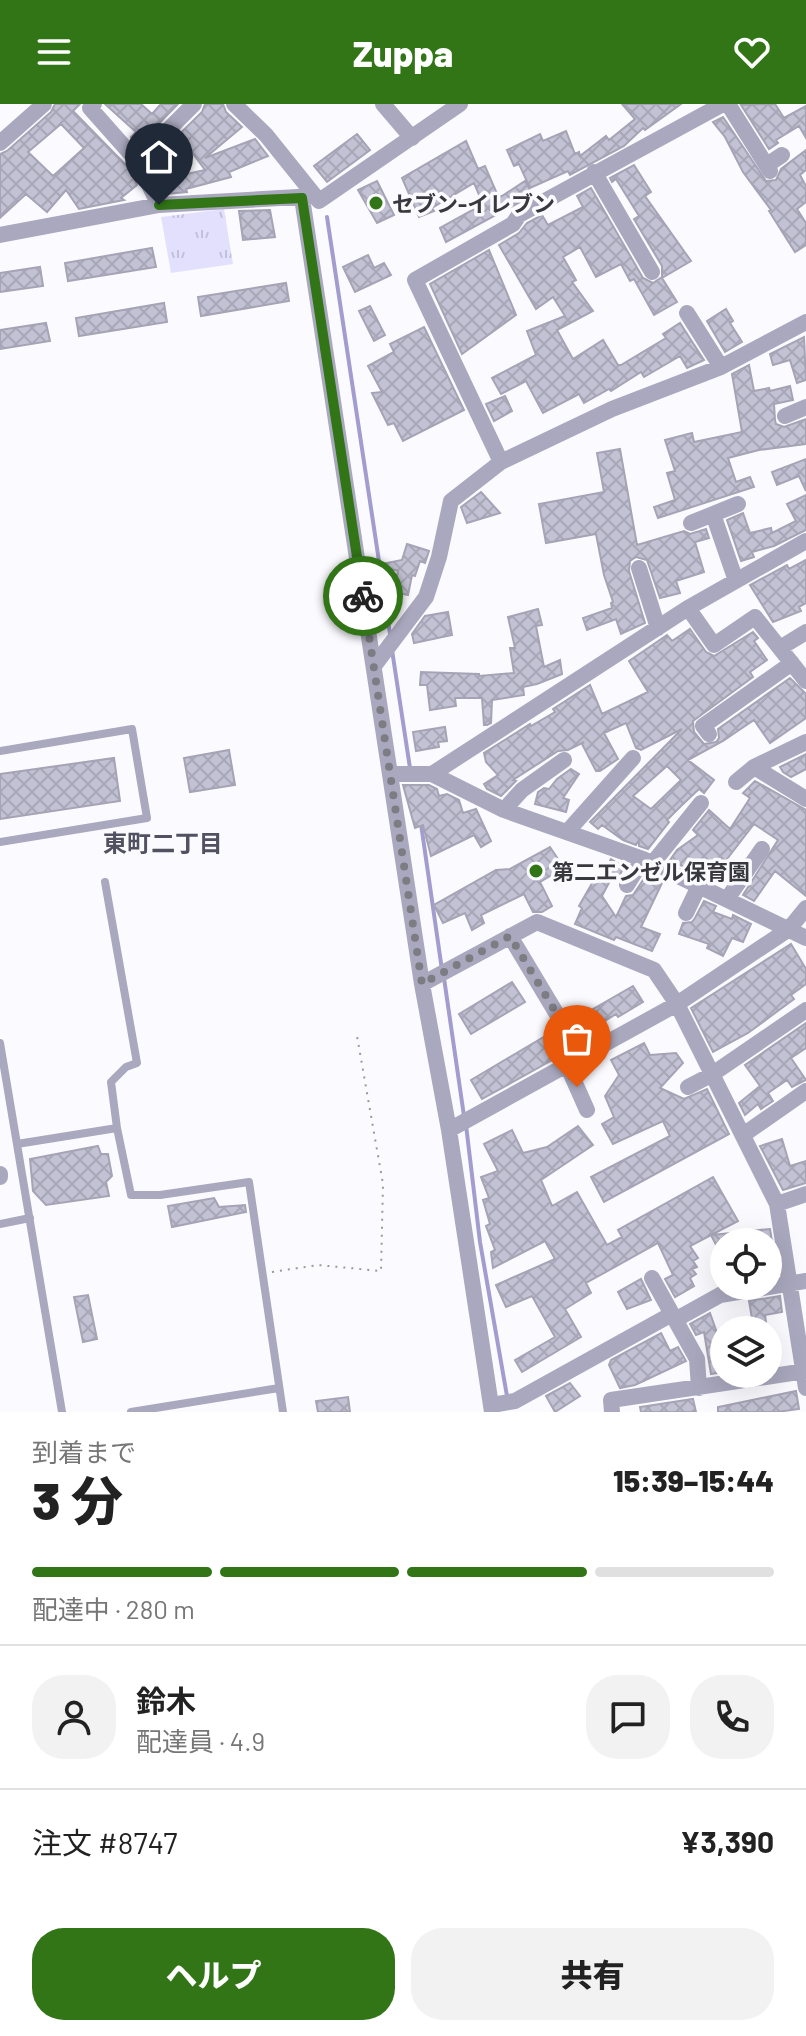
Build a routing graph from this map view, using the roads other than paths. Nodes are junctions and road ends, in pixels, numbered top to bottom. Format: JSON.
{"nodes":[{"id":1,"x":44,"y":104,"type":"edge"},
{"id":2,"x":94,"y":104,"type":"edge"},
{"id":3,"x":194,"y":104,"type":"edge"},
{"id":4,"x":234,"y":104,"type":"edge"},
{"id":5,"x":383,"y":104,"type":"edge"},
{"id":6,"x":430,"y":104,"type":"edge"},
{"id":7,"x":460,"y":104,"type":"edge"},
{"id":8,"x":726,"y":104,"type":"edge"},
{"id":9,"x":704,"y":108,"type":"edge"},
{"id":10,"x":441,"y":118,"type":"junction"},
{"id":11,"x":412,"y":138,"type":"junction"},
{"id":12,"x":0,"y":143,"type":"edge"},
{"id":13,"x":782,"y":155,"type":"dead end"},
{"id":14,"x":137,"y":161,"type":"junction"},
{"id":15,"x":594,"y":172,"type":"junction"},
{"id":16,"x":309,"y":197,"type":"junction"},
{"id":17,"x":159,"y":205,"type":"junction"},
{"id":18,"x":0,"y":235,"type":"edge"},
{"id":19,"x":652,"y":272,"type":"dead end"},
{"id":20,"x":687,"y":313,"type":"dead end"},
{"id":21,"x":806,"y":322,"type":"edge"},
{"id":22,"x":721,"y":367,"type":"junction"},
{"id":23,"x":806,"y":407,"type":"edge"},
{"id":24,"x":785,"y":416,"type":"dead end"},
{"id":25,"x":501,"y":462,"type":"junction"},
{"id":26,"x":738,"y":504,"type":"dead end"},
{"id":27,"x":713,"y":514,"type":"junction"},
{"id":28,"x":691,"y":523,"type":"dead end"},
{"id":29,"x":806,"y":541,"type":"edge"},
{"id":30,"x":639,"y":568,"type":"dead end"},
{"id":31,"x":736,"y":581,"type":"junction"},
{"id":32,"x":688,"y":608,"type":"junction"},
{"id":33,"x":658,"y":628,"type":"junction"},
{"id":34,"x":806,"y":632,"type":"edge"},
{"id":35,"x":780,"y":648,"type":"junction"},
{"id":36,"x":792,"y":663,"type":"junction"},
{"id":37,"x":374,"y":666,"type":"junction"},
{"id":38,"x":806,"y":681,"type":"edge"},
{"id":39,"x":709,"y":734,"type":"dead end"},
{"id":40,"x":806,"y":742,"type":"edge"},
{"id":41,"x":0,"y":751,"type":"edge"},
{"id":42,"x":633,"y":756,"type":"dead end"},
{"id":43,"x":564,"y":760,"type":"dead end"},
{"id":44,"x":754,"y":767,"type":"junction"},
{"id":45,"x":391,"y":774,"type":"junction"},
{"id":46,"x":432,"y":774,"type":"junction"},
{"id":47,"x":736,"y":782,"type":"dead end"},
{"id":48,"x":806,"y":799,"type":"edge"},
{"id":49,"x":701,"y":803,"type":"dead end"},
{"id":50,"x":504,"y":810,"type":"junction"},
{"id":51,"x":567,"y":832,"type":"junction"},
{"id":52,"x":0,"y":842,"type":"edge"},
{"id":53,"x":762,"y":849,"type":"dead end"},
{"id":54,"x":647,"y":861,"type":"junction"},
{"id":55,"x":105,"y":882,"type":"dead end"},
{"id":56,"x":627,"y":885,"type":"dead end"},
{"id":57,"x":699,"y":886,"type":"junction"},
{"id":58,"x":727,"y":899,"type":"junction"},
{"id":59,"x":806,"y":908,"type":"edge"},
{"id":60,"x":686,"y":913,"type":"dead end"},
{"id":61,"x":789,"y":929,"type":"junction"},
{"id":62,"x":510,"y":936,"type":"junction"},
{"id":63,"x":806,"y":938,"type":"edge"},
{"id":64,"x":422,"y":984,"type":"junction"},
{"id":65,"x":677,"y":1004,"type":"junction"},
{"id":66,"x":806,"y":1010,"type":"edge"},
{"id":67,"x":0,"y":1043,"type":"edge"},
{"id":68,"x":575,"y":1060,"type":"junction"},
{"id":69,"x":711,"y":1075,"type":"junction"},
{"id":70,"x":688,"y":1087,"type":"dead end"},
{"id":71,"x":806,"y":1091,"type":"edge"},
{"id":72,"x":587,"y":1110,"type":"dead end"},
{"id":73,"x":117,"y":1128,"type":"junction"},
{"id":74,"x":449,"y":1130,"type":"junction"},
{"id":75,"x":743,"y":1135,"type":"junction"},
{"id":76,"x":17,"y":1144,"type":"junction"},
{"id":77,"x":806,"y":1194,"type":"edge"},
{"id":78,"x":777,"y":1204,"type":"junction"},
{"id":79,"x":30,"y":1218,"type":"junction"},
{"id":80,"x":0,"y":1224,"type":"edge"},
{"id":81,"x":652,"y":1278,"type":"dead end"},
{"id":82,"x":798,"y":1282,"type":"edge"},
{"id":83,"x":674,"y":1317,"type":"junction"},
{"id":84,"x":805,"y":1377,"type":"edge"},
{"id":85,"x":279,"y":1388,"type":"junction"},
{"id":86,"x":699,"y":1388,"type":"junction"},
{"id":87,"x":492,"y":1408,"type":"edge"},
{"id":88,"x":62,"y":1412,"type":"edge"},
{"id":89,"x":131,"y":1412,"type":"edge"},
{"id":90,"x":283,"y":1412,"type":"edge"},
{"id":91,"x":612,"y":1412,"type":"edge"}],
"edges":[{"from":1,"to":12,"type":"street"},
{"from":2,"to":14,"type":"street"},
{"from":3,"to":14,"type":"street"},
{"from":4,"to":16,"type":"street"},
{"from":5,"to":11,"type":"street"},
{"from":6,"to":10,"type":"street"},
{"from":7,"to":10,"type":"street"},
{"from":8,"to":9,"type":"street"},
{"from":8,"to":13,"type":"street"},
{"from":9,"to":15,"type":"street"},
{"from":10,"to":11,"type":"street"},
{"from":11,"to":16,"type":"street"},
{"from":14,"to":17,"type":"street"},
{"from":15,"to":19,"type":"street"},
{"from":15,"to":25,"type":"street"},
{"from":16,"to":17,"type":"street"},
{"from":16,"to":37,"type":"street"},
{"from":17,"to":18,"type":"street"},
{"from":20,"to":22,"type":"street"},
{"from":21,"to":22,"type":"street"},
{"from":22,"to":25,"type":"street"},
{"from":23,"to":24,"type":"street"},
{"from":25,"to":37,"type":"street"},
{"from":26,"to":27,"type":"street"},
{"from":27,"to":28,"type":"street"},
{"from":27,"to":31,"type":"street"},
{"from":29,"to":31,"type":"street"},
{"from":30,"to":33,"type":"street"},
{"from":31,"to":32,"type":"street"},
{"from":32,"to":33,"type":"street"},
{"from":32,"to":35,"type":"street"},
{"from":33,"to":46,"type":"street"},
{"from":34,"to":35,"type":"street"},
{"from":35,"to":36,"type":"street"},
{"from":36,"to":38,"type":"street"},
{"from":36,"to":39,"type":"street"},
{"from":37,"to":45,"type":"street"},
{"from":40,"to":44,"type":"street"},
{"from":41,"to":52,"type":"lane"},
{"from":42,"to":51,"type":"street"},
{"from":43,"to":50,"type":"street"},
{"from":44,"to":47,"type":"street"},
{"from":44,"to":48,"type":"street"},
{"from":45,"to":46,"type":"street"},
{"from":45,"to":64,"type":"street"},
{"from":46,"to":50,"type":"street"},
{"from":49,"to":54,"type":"street"},
{"from":50,"to":51,"type":"street"},
{"from":51,"to":54,"type":"street"},
{"from":53,"to":58,"type":"street"},
{"from":54,"to":56,"type":"street"},
{"from":54,"to":57,"type":"street"},
{"from":55,"to":73,"type":"lane"},
{"from":57,"to":58,"type":"street"},
{"from":57,"to":60,"type":"street"},
{"from":58,"to":61,"type":"street"},
{"from":59,"to":61,"type":"street"},
{"from":61,"to":63,"type":"street"},
{"from":61,"to":65,"type":"street"},
{"from":62,"to":64,"type":"street"},
{"from":62,"to":65,"type":"street"},
{"from":62,"to":68,"type":"street"},
{"from":64,"to":74,"type":"street"},
{"from":65,"to":68,"type":"street"},
{"from":65,"to":69,"type":"street"},
{"from":66,"to":69,"type":"street"},
{"from":67,"to":76,"type":"lane"},
{"from":68,"to":72,"type":"street"},
{"from":68,"to":74,"type":"street"},
{"from":69,"to":70,"type":"street"},
{"from":69,"to":75,"type":"street"},
{"from":71,"to":75,"type":"street"},
{"from":73,"to":76,"type":"lane"},
{"from":73,"to":85,"type":"lane"},
{"from":74,"to":87,"type":"street"},
{"from":75,"to":78,"type":"street"},
{"from":76,"to":79,"type":"lane"},
{"from":77,"to":78,"type":"street"},
{"from":78,"to":82,"type":"street"},
{"from":79,"to":80,"type":"lane"},
{"from":79,"to":88,"type":"lane"},
{"from":81,"to":83,"type":"street"},
{"from":82,"to":83,"type":"street"},
{"from":82,"to":84,"type":"street"},
{"from":83,"to":86,"type":"street"},
{"from":83,"to":87,"type":"street"},
{"from":84,"to":86,"type":"street"},
{"from":85,"to":89,"type":"lane"},
{"from":85,"to":90,"type":"lane"},
{"from":86,"to":91,"type":"street"}]}
